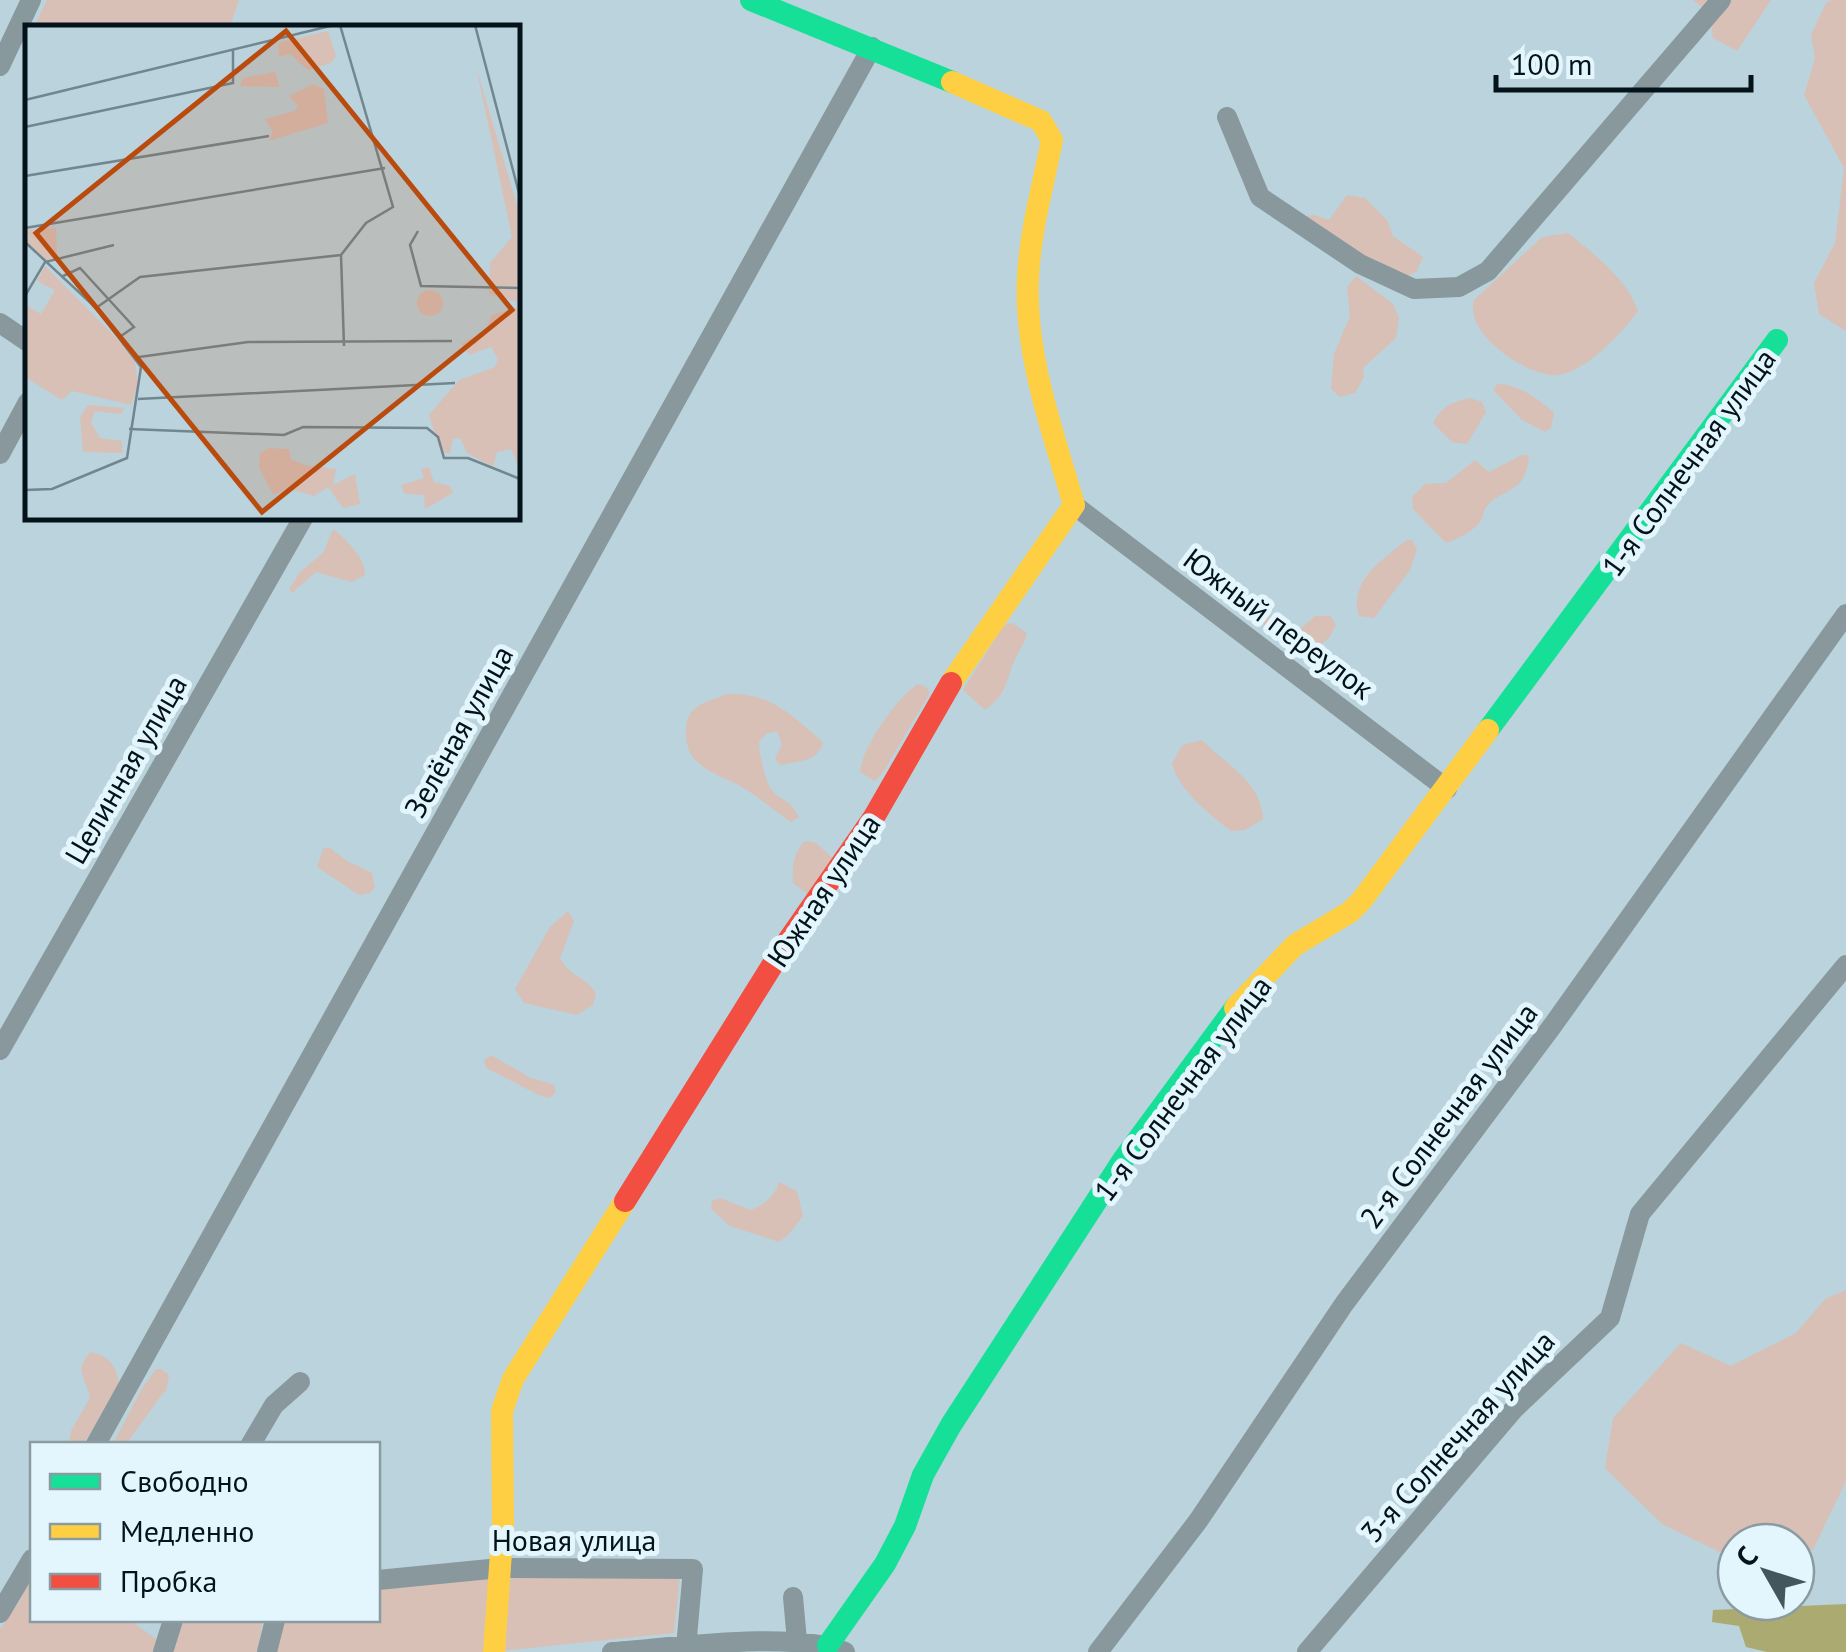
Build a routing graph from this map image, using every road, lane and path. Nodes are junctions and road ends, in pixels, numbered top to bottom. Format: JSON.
{"nodes":[{"id":1,"x":31,"y":0,"type":"edge"},
{"id":2,"x":752,"y":0,"type":"edge"},
{"id":3,"x":1722,"y":0,"type":"edge"},
{"id":4,"x":872,"y":47,"type":"junction"},
{"id":5,"x":0,"y":66,"type":"edge"},
{"id":6,"x":1226,"y":118,"type":"dead end"},
{"id":7,"x":0,"y":324,"type":"edge"},
{"id":8,"x":25,"y":340,"type":"edge"},
{"id":9,"x":1778,"y":340,"type":"dead end"},
{"id":10,"x":25,"y":408,"type":"edge"},
{"id":11,"x":0,"y":454,"type":"edge"},
{"id":12,"x":1074,"y":505,"type":"junction"},
{"id":13,"x":302,"y":520,"type":"edge"},
{"id":14,"x":1846,"y":614,"type":"edge"},
{"id":15,"x":1447,"y":789,"type":"junction"},
{"id":16,"x":1846,"y":965,"type":"edge"},
{"id":17,"x":0,"y":1050,"type":"edge"},
{"id":18,"x":300,"y":1382,"type":"dead end"},
{"id":19,"x":97,"y":1442,"type":"edge"},
{"id":20,"x":252,"y":1442,"type":"edge"},
{"id":21,"x":30,"y":1561,"type":"edge"},
{"id":22,"x":500,"y":1568,"type":"junction"},
{"id":23,"x":380,"y":1580,"type":"edge"},
{"id":24,"x":793,"y":1597,"type":"dead end"},
{"id":25,"x":0,"y":1613,"type":"edge"},
{"id":26,"x":172,"y":1622,"type":"edge"},
{"id":27,"x":274,"y":1622,"type":"edge"},
{"id":28,"x":797,"y":1641,"type":"junction"},
{"id":29,"x":686,"y":1648,"type":"junction"},
{"id":30,"x":836,"y":1648,"type":"edge"},
{"id":31,"x":163,"y":1652,"type":"edge"},
{"id":32,"x":267,"y":1652,"type":"edge"},
{"id":33,"x":494,"y":1652,"type":"edge"},
{"id":34,"x":612,"y":1652,"type":"edge"},
{"id":35,"x":1098,"y":1652,"type":"edge"},
{"id":36,"x":1307,"y":1652,"type":"edge"}],
"edges":[{"from":1,"to":5,"type":"street"},
{"from":2,"to":4,"type":"street"},
{"from":3,"to":6,"type":"street"},
{"from":4,"to":12,"type":"street"},
{"from":4,"to":19,"type":"street","name":"Зелёная улица"},
{"from":7,"to":8,"type":"street"},
{"from":9,"to":15,"type":"street","name":"1-я Солнечная улица"},
{"from":10,"to":11,"type":"street"},
{"from":12,"to":15,"type":"street","name":"Южный переулок"},
{"from":12,"to":22,"type":"street","name":"Южная улица"},
{"from":13,"to":17,"type":"street","name":"Целинная улица"},
{"from":14,"to":35,"type":"street","name":"2-я Солнечная улица"},
{"from":15,"to":30,"type":"street","name":"1-я Солнечная улица"},
{"from":16,"to":36,"type":"street","name":"3-я Солнечная улица"},
{"from":18,"to":20,"type":"street"},
{"from":21,"to":25,"type":"street"},
{"from":22,"to":23,"type":"street","name":"Новая улица"},
{"from":22,"to":29,"type":"street","name":"Новая улица"},
{"from":22,"to":33,"type":"street","name":"Южная улица"},
{"from":24,"to":28,"type":"street"},
{"from":26,"to":31,"type":"street"},
{"from":27,"to":32,"type":"street"},
{"from":28,"to":29,"type":"street"},
{"from":28,"to":30,"type":"street"},
{"from":29,"to":34,"type":"street"}]}
